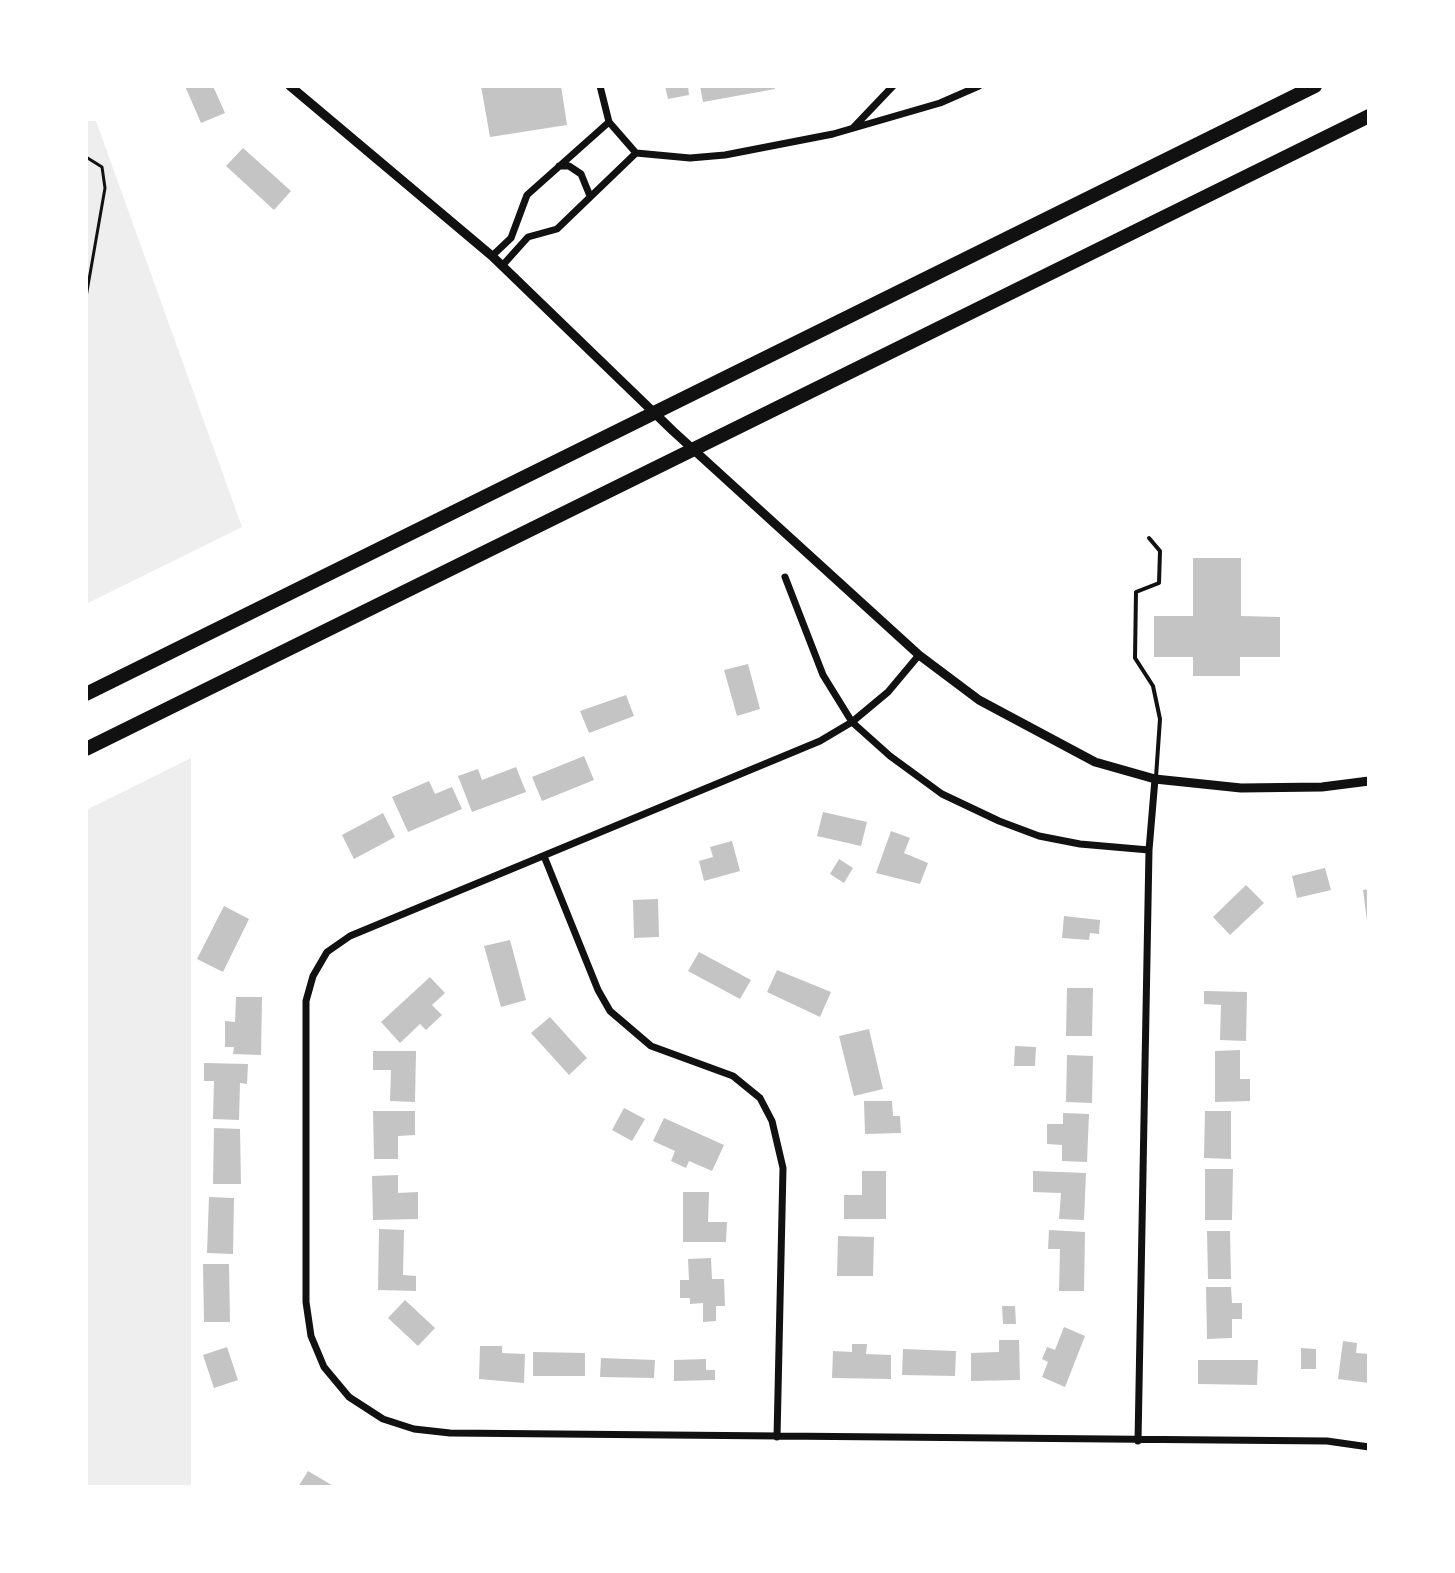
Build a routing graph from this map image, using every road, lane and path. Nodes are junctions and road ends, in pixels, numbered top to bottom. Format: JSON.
{"nodes":[{"id":1,"x":290,"y":86,"type":"edge"},
{"id":2,"x":600,"y":86,"type":"edge"},
{"id":3,"x":893,"y":86,"type":"edge"},
{"id":4,"x":979,"y":86,"type":"edge"},
{"id":5,"x":1315,"y":86,"type":"edge"},
{"id":6,"x":1369,"y":116,"type":"edge"},
{"id":7,"x":609,"y":122,"type":"junction"},
{"id":8,"x":853,"y":128,"type":"junction"},
{"id":9,"x":636,"y":153,"type":"junction"},
{"id":10,"x":86,"y":157,"type":"edge"},
{"id":11,"x":559,"y":166,"type":"junction"},
{"id":12,"x":590,"y":196,"type":"junction"},
{"id":13,"x":492,"y":256,"type":"junction"},
{"id":14,"x":502,"y":266,"type":"junction"},
{"id":15,"x":86,"y":297,"type":"edge"},
{"id":16,"x":1149,"y":538,"type":"dead end"},
{"id":17,"x":785,"y":577,"type":"dead end"},
{"id":18,"x":919,"y":655,"type":"junction"},
{"id":19,"x":86,"y":694,"type":"edge"},
{"id":20,"x":852,"y":722,"type":"junction"},
{"id":21,"x":86,"y":749,"type":"edge"},
{"id":22,"x":1155,"y":779,"type":"junction"},
{"id":23,"x":1369,"y":781,"type":"edge"},
{"id":24,"x":1149,"y":850,"type":"junction"},
{"id":25,"x":544,"y":856,"type":"junction"},
{"id":26,"x":777,"y":1437,"type":"junction"},
{"id":27,"x":1138,"y":1441,"type":"junction"},
{"id":28,"x":1369,"y":1447,"type":"edge"}],
"edges":[{"from":1,"to":13,"type":"street"},
{"from":2,"to":7,"type":"street"},
{"from":3,"to":8,"type":"street"},
{"from":4,"to":8,"type":"street"},
{"from":5,"to":19,"type":"highway"},
{"from":6,"to":21,"type":"highway"},
{"from":7,"to":9,"type":"street"},
{"from":7,"to":11,"type":"street"},
{"from":8,"to":9,"type":"street"},
{"from":9,"to":12,"type":"street"},
{"from":10,"to":15,"type":"path"},
{"from":11,"to":12,"type":"street"},
{"from":11,"to":13,"type":"street"},
{"from":12,"to":14,"type":"street"},
{"from":13,"to":14,"type":"street"},
{"from":14,"to":18,"type":"street"},
{"from":16,"to":22,"type":"lane"},
{"from":17,"to":20,"type":"street"},
{"from":18,"to":20,"type":"street"},
{"from":18,"to":22,"type":"street"},
{"from":20,"to":24,"type":"street"},
{"from":20,"to":25,"type":"street"},
{"from":22,"to":23,"type":"street"},
{"from":22,"to":24,"type":"street"},
{"from":24,"to":27,"type":"street"},
{"from":25,"to":26,"type":"street"},
{"from":25,"to":26,"type":"street"},
{"from":26,"to":27,"type":"street"},
{"from":27,"to":28,"type":"street"}]}
